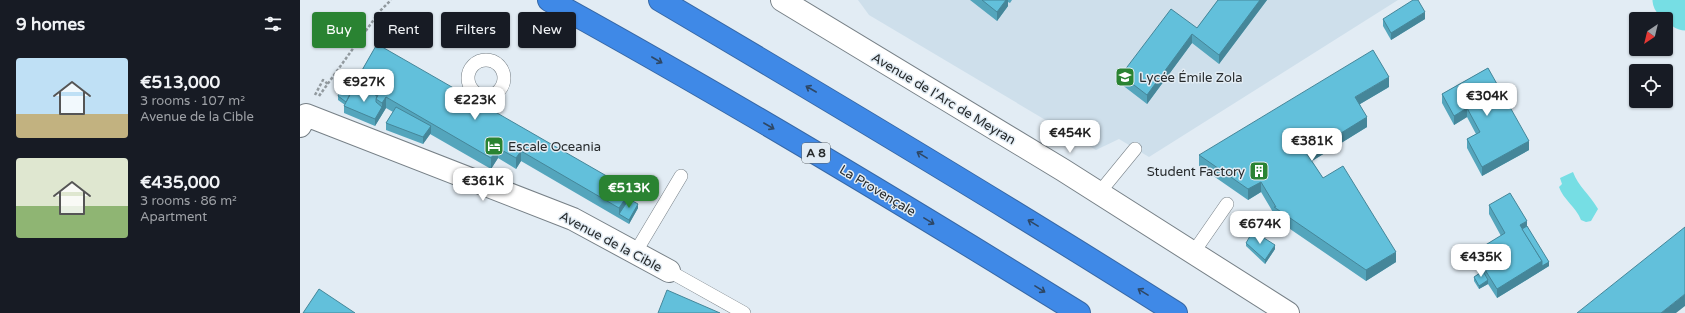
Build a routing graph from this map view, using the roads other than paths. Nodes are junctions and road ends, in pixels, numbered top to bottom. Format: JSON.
{"nodes":[{"id":1,"x":549,"y":0,"type":"edge"},
{"id":2,"x":660,"y":0,"type":"edge"},
{"id":3,"x":782,"y":0,"type":"edge"},
{"id":4,"x":300,"y":126,"type":"edge"},
{"id":5,"x":1135,"y":148,"type":"dead end"},
{"id":6,"x":681,"y":176,"type":"dead end"},
{"id":7,"x":1099,"y":193,"type":"junction"},
{"id":8,"x":1227,"y":204,"type":"dead end"},
{"id":9,"x":635,"y":253,"type":"junction"},
{"id":10,"x":1193,"y":253,"type":"junction"},
{"id":11,"x":669,"y":271,"type":"joint"},
{"id":12,"x":744,"y":313,"type":"edge"},
{"id":13,"x":1079,"y":313,"type":"edge"},
{"id":14,"x":1176,"y":313,"type":"edge"},
{"id":15,"x":1288,"y":313,"type":"edge"}],
"edges":[{"from":1,"to":13,"type":"highway","name":"La Provençale","number":"A 8","one_way":true},
{"from":14,"to":2,"type":"highway","one_way":true},
{"from":3,"to":7,"type":"main road","name":"Avenue de l'Arc de Meyran"},
{"from":4,"to":9,"type":"main road","name":"Avenue de la Cible"},
{"from":5,"to":7,"type":"lane"},
{"from":6,"to":9,"type":"lane"},
{"from":7,"to":10,"type":"main road","name":"Avenue de l'Arc de Meyran"},
{"from":8,"to":10,"type":"lane"},
{"from":9,"to":11,"type":"main road","name":"Avenue de la Cible"},
{"from":10,"to":15,"type":"main road","name":"Avenue de l'Arc de Meyran"},
{"from":11,"to":12,"type":"lane","name":"Avenue de la Cible"}]}
